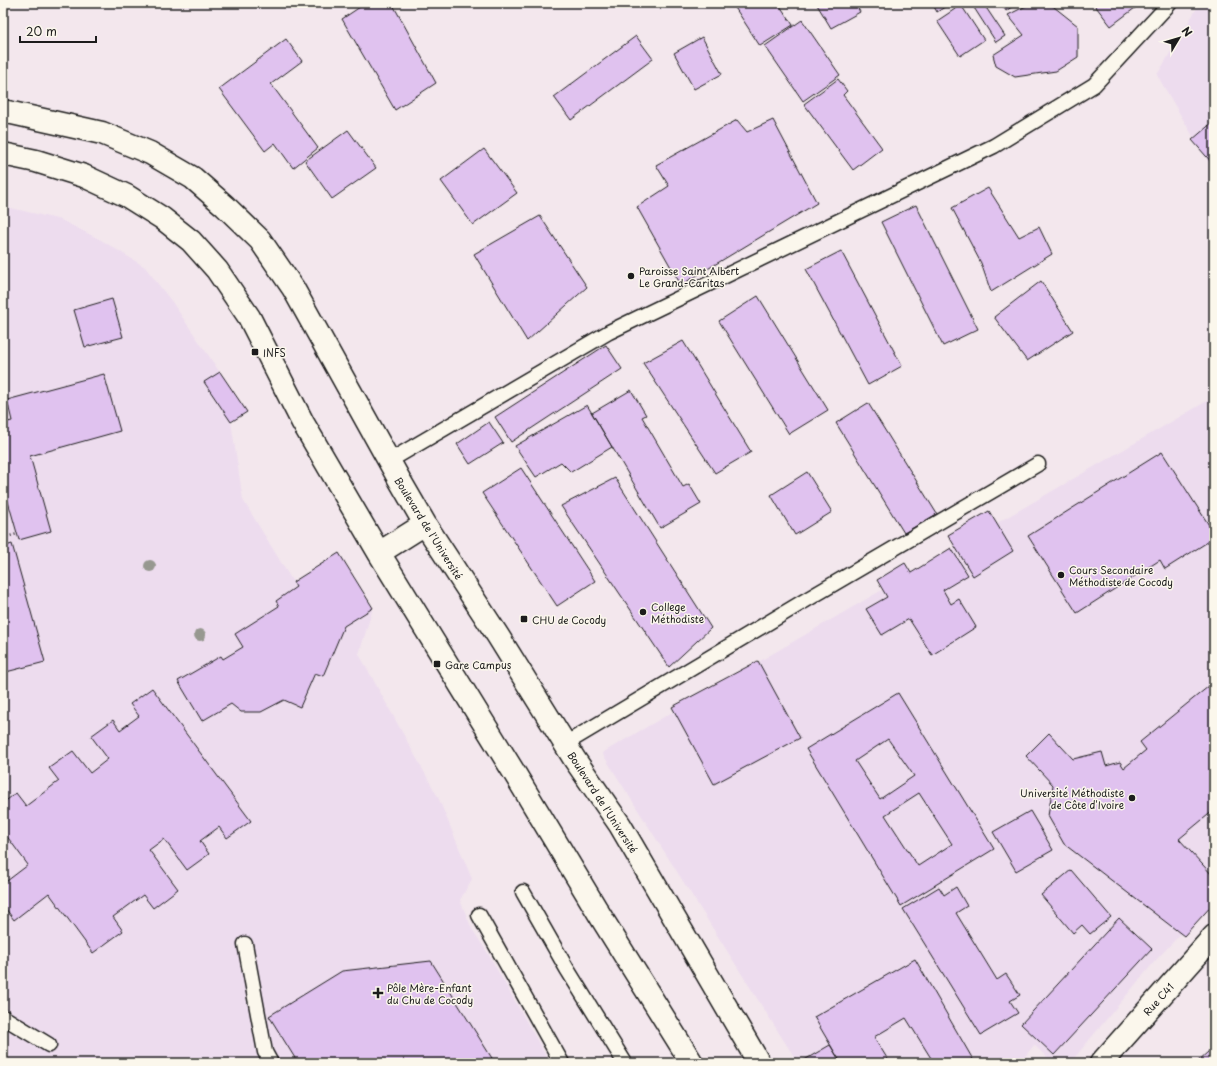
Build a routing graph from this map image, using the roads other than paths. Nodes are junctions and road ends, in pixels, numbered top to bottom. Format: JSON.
{"nodes":[{"id":1,"x":1168,"y":4,"type":"edge"},
{"id":2,"x":3,"y":111,"type":"edge"},
{"id":3,"x":3,"y":154,"type":"edge"},
{"id":4,"x":389,"y":461,"type":"junction"},
{"id":5,"x":1038,"y":464,"type":"dead end"},
{"id":6,"x":425,"y":524,"type":"junction"},
{"id":7,"x":379,"y":553,"type":"junction"},
{"id":8,"x":565,"y":744,"type":"junction"},
{"id":9,"x":523,"y":892,"type":"dead end"},
{"id":10,"x":479,"y":915,"type":"dead end"},
{"id":11,"x":1214,"y":936,"type":"edge"},
{"id":12,"x":245,"y":944,"type":"dead end"},
{"id":13,"x":3,"y":1017,"type":"edge"},
{"id":14,"x":49,"y":1046,"type":"dead end"},
{"id":15,"x":271,"y":1063,"type":"edge"},
{"id":16,"x":562,"y":1063,"type":"edge"},
{"id":17,"x":625,"y":1063,"type":"edge"},
{"id":18,"x":692,"y":1063,"type":"edge"},
{"id":19,"x":759,"y":1063,"type":"edge"},
{"id":20,"x":1101,"y":1063,"type":"edge"}],
"edges":[{"from":1,"to":4,"type":"lane"},
{"from":2,"to":4,"type":"street","name":"Boulevard de l'Université"},
{"from":3,"to":7,"type":"street"},
{"from":4,"to":6,"type":"street","name":"Boulevard de l'Université"},
{"from":5,"to":8,"type":"lane"},
{"from":6,"to":7,"type":"street"},
{"from":6,"to":8,"type":"street","name":"Boulevard de l'Université"},
{"from":7,"to":18,"type":"street"},
{"from":8,"to":19,"type":"street","name":"Boulevard de l'Université"},
{"from":9,"to":17,"type":"lane"},
{"from":10,"to":16,"type":"lane"},
{"from":11,"to":20,"type":"street","name":"Rue C41"},
{"from":12,"to":15,"type":"lane"},
{"from":13,"to":14,"type":"lane"}]}
